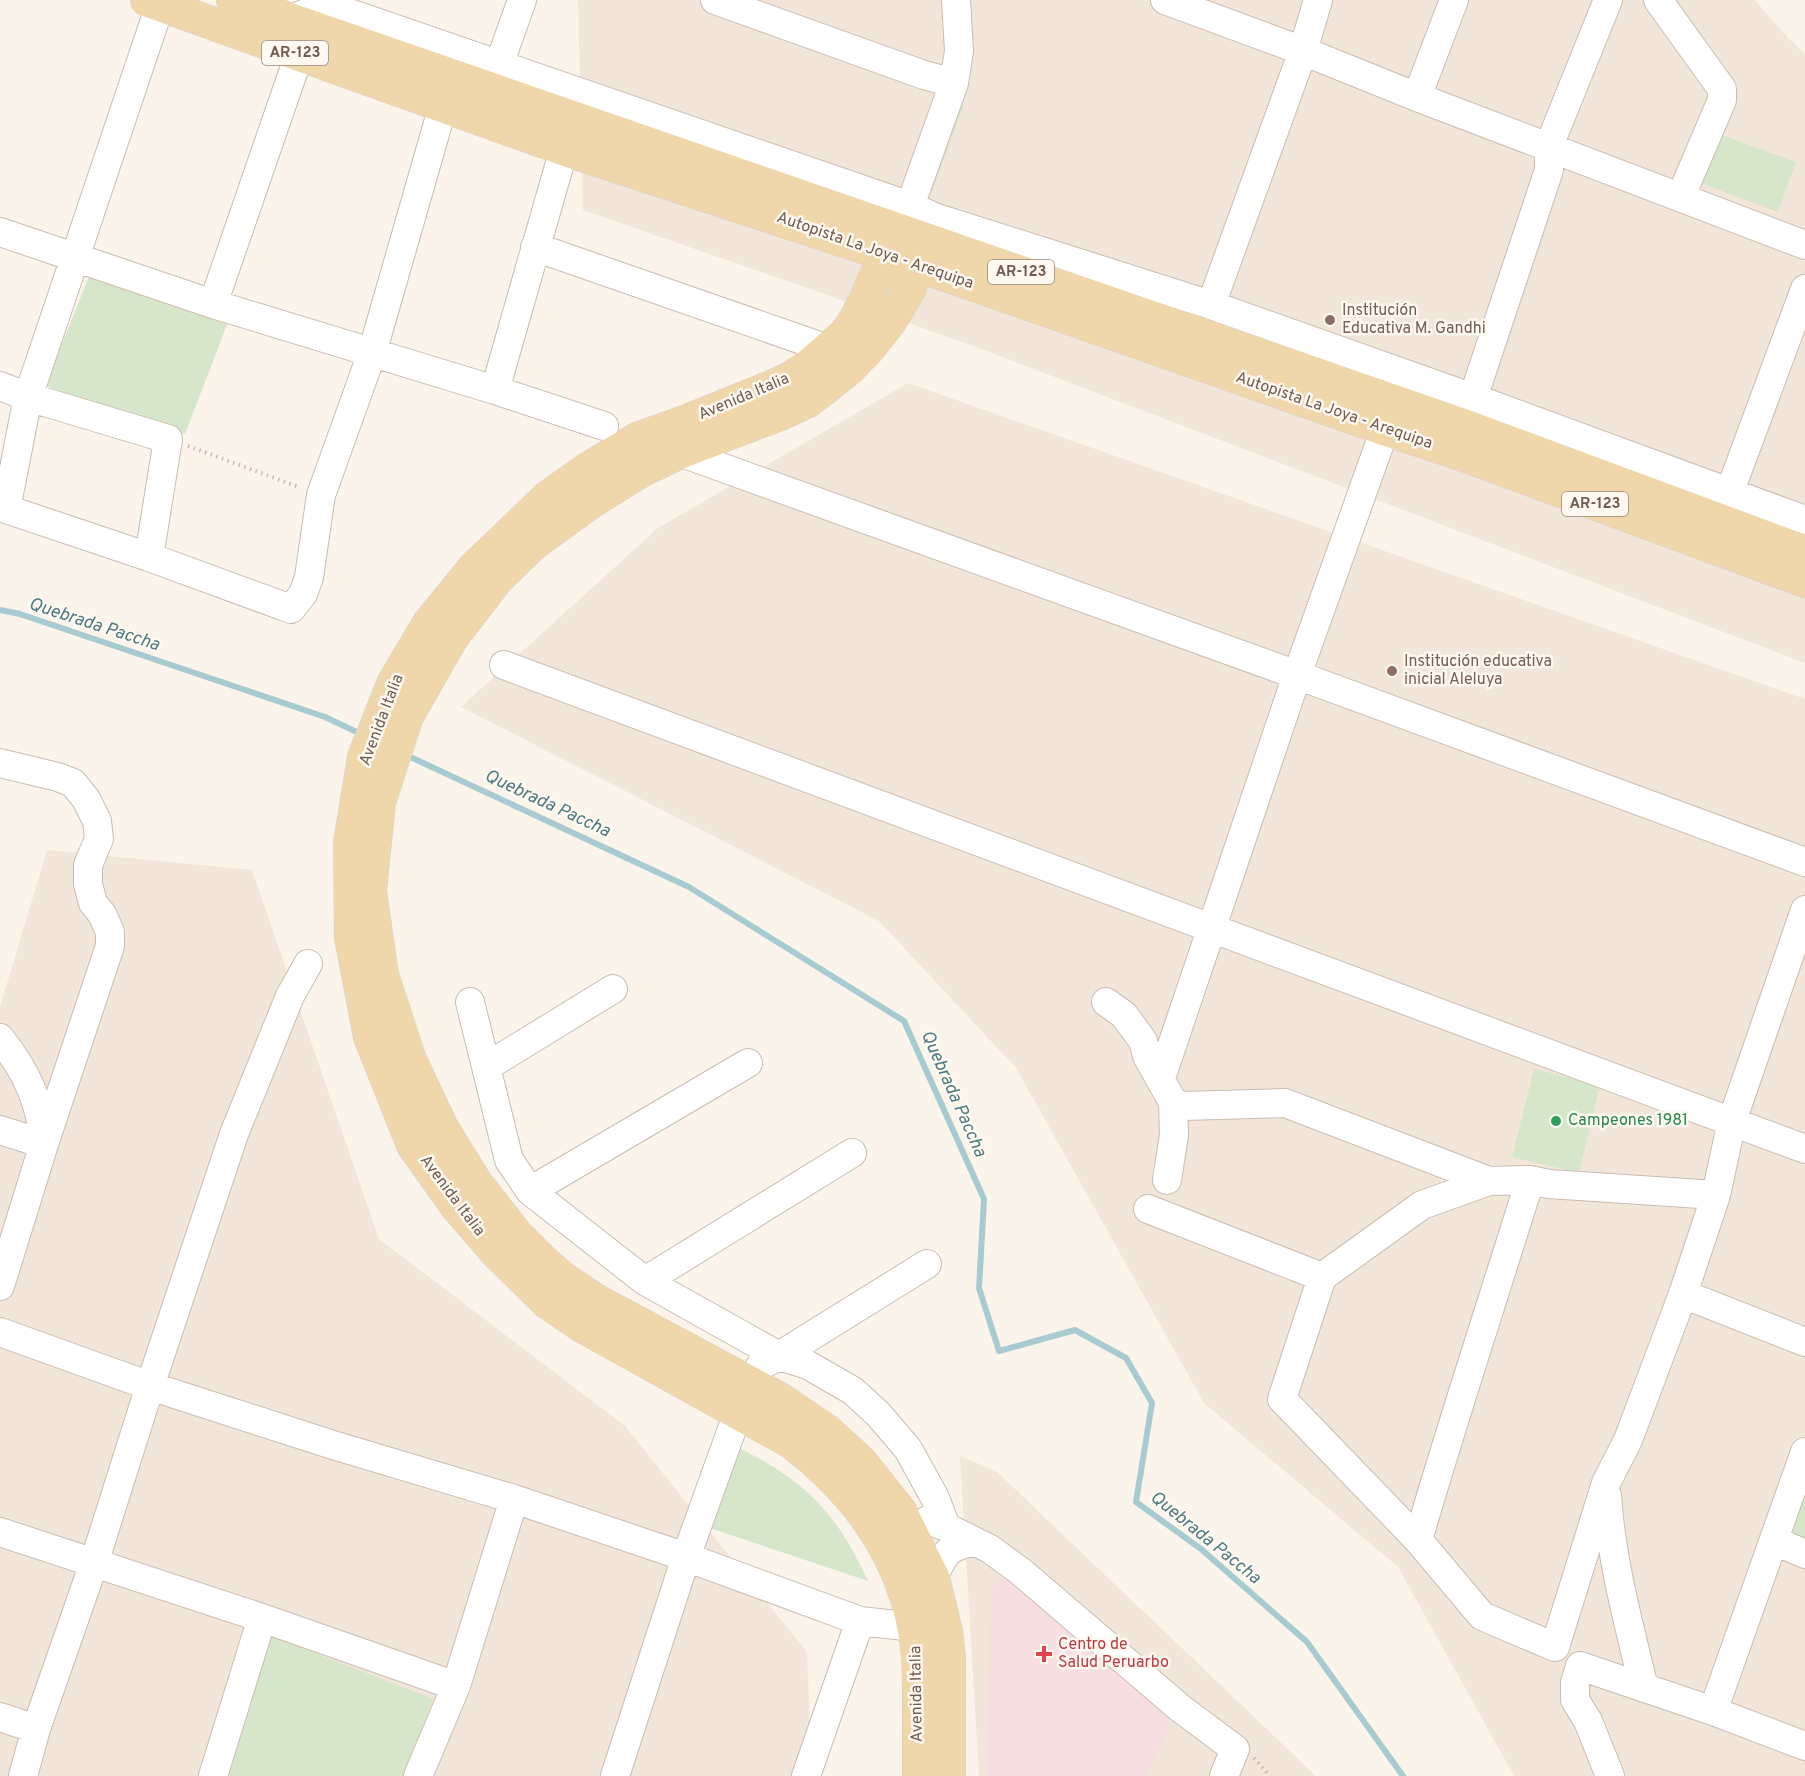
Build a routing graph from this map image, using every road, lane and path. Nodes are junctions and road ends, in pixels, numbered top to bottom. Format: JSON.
{"nodes":[{"id":1,"x":233,"y":0,"type":"edge"},
{"id":2,"x":522,"y":0,"type":"edge"},
{"id":3,"x":714,"y":0,"type":"edge"},
{"id":4,"x":956,"y":0,"type":"edge"},
{"id":5,"x":1168,"y":0,"type":"edge"},
{"id":6,"x":1318,"y":0,"type":"edge"},
{"id":7,"x":1454,"y":0,"type":"edge"},
{"id":8,"x":1608,"y":0,"type":"edge"},
{"id":9,"x":1658,"y":0,"type":"edge"},
{"id":10,"x":153,"y":2,"type":"edge"},
{"id":11,"x":760,"y":7,"type":"edge"},
{"id":12,"x":290,"y":20,"type":"junction"},
{"id":13,"x":1303,"y":51,"type":"junction"},
{"id":14,"x":299,"y":55,"type":"junction"},
{"id":15,"x":499,"y":65,"type":"junction"},
{"id":16,"x":954,"y":83,"type":"junction"},
{"id":17,"x":1417,"y":97,"type":"junction"},
{"id":18,"x":442,"y":106,"type":"junction"},
{"id":19,"x":1549,"y":146,"type":"junction"},
{"id":20,"x":564,"y":149,"type":"junction"},
{"id":21,"x":1681,"y":196,"type":"junction"},
{"id":22,"x":918,"y":230,"type":"junction"},
{"id":23,"x":0,"y":232,"type":"edge"},
{"id":24,"x":1805,"y":245,"type":"edge"},
{"id":25,"x":535,"y":248,"type":"junction"},
{"id":26,"x":76,"y":257,"type":"junction"},
{"id":27,"x":1805,"y":289,"type":"edge"},
{"id":28,"x":213,"y":304,"type":"junction"},
{"id":29,"x":1211,"y":305,"type":"junction"},
{"id":30,"x":828,"y":349,"type":"junction"},
{"id":31,"x":372,"y":353,"type":"junction"},
{"id":32,"x":0,"y":386,"type":"edge"},
{"id":33,"x":495,"y":390,"type":"junction"},
{"id":34,"x":28,"y":397,"type":"junction"},
{"id":35,"x":1473,"y":398,"type":"junction"},
{"id":36,"x":604,"y":426,"type":"dead end"},
{"id":37,"x":1385,"y":429,"type":"junction"},
{"id":38,"x":168,"y":439,"type":"junction"},
{"id":39,"x":637,"y":439,"type":"junction"},
{"id":40,"x":680,"y":452,"type":"junction"},
{"id":41,"x":1730,"y":491,"type":"junction"},
{"id":42,"x":321,"y":495,"type":"junction"},
{"id":43,"x":3,"y":508,"type":"edge"},
{"id":44,"x":1805,"y":520,"type":"edge"},
{"id":45,"x":1805,"y":552,"type":"edge"},
{"id":46,"x":149,"y":557,"type":"junction"},
{"id":47,"x":486,"y":574,"type":"junction"},
{"id":48,"x":1805,"y":581,"type":"edge"},
{"id":49,"x":504,"y":665,"type":"dead end"},
{"id":50,"x":1297,"y":675,"type":"junction"},
{"id":51,"x":0,"y":763,"type":"edge"},
{"id":52,"x":1805,"y":862,"type":"edge"},
{"id":53,"x":1805,"y":910,"type":"edge"},
{"id":54,"x":1211,"y":927,"type":"junction"},
{"id":55,"x":308,"y":964,"type":"dead end"},
{"id":56,"x":613,"y":989,"type":"dead end"},
{"id":57,"x":470,"y":1002,"type":"dead end"},
{"id":58,"x":1106,"y":1002,"type":"dead end"},
{"id":59,"x":0,"y":1038,"type":"edge"},
{"id":60,"x":748,"y":1063,"type":"dead end"},
{"id":61,"x":486,"y":1067,"type":"junction"},
{"id":62,"x":1167,"y":1090,"type":"junction"},
{"id":63,"x":1732,"y":1121,"type":"junction"},
{"id":64,"x":0,"y":1130,"type":"edge"},
{"id":65,"x":44,"y":1144,"type":"junction"},
{"id":66,"x":1805,"y":1149,"type":"edge"},
{"id":67,"x":852,"y":1153,"type":"dead end"},
{"id":68,"x":1167,"y":1180,"type":"dead end"},
{"id":69,"x":1490,"y":1180,"type":"junction"},
{"id":70,"x":1530,"y":1180,"type":"junction"},
{"id":71,"x":530,"y":1191,"type":"junction"},
{"id":72,"x":1716,"y":1195,"type":"junction"},
{"id":73,"x":1148,"y":1209,"type":"dead end"},
{"id":74,"x":927,"y":1264,"type":"dead end"},
{"id":75,"x":1322,"y":1276,"type":"junction"},
{"id":76,"x":645,"y":1281,"type":"junction"},
{"id":77,"x":0,"y":1286,"type":"edge"},
{"id":78,"x":1683,"y":1294,"type":"junction"},
{"id":79,"x":0,"y":1332,"type":"edge"},
{"id":80,"x":1805,"y":1342,"type":"edge"},
{"id":81,"x":780,"y":1356,"type":"junction"},
{"id":82,"x":150,"y":1386,"type":"junction"},
{"id":83,"x":745,"y":1398,"type":"junction"},
{"id":84,"x":1805,"y":1452,"type":"edge"},
{"id":85,"x":1606,"y":1483,"type":"junction"},
{"id":86,"x":514,"y":1499,"type":"junction"},
{"id":87,"x":900,"y":1511,"type":"junction"},
{"id":88,"x":946,"y":1527,"type":"junction"},
{"id":89,"x":0,"y":1532,"type":"edge"},
{"id":90,"x":1418,"y":1540,"type":"junction"},
{"id":91,"x":1774,"y":1541,"type":"junction"},
{"id":92,"x":974,"y":1542,"type":"junction"},
{"id":93,"x":1805,"y":1554,"type":"edge"},
{"id":94,"x":686,"y":1557,"type":"junction"},
{"id":95,"x":94,"y":1563,"type":"junction"},
{"id":96,"x":933,"y":1578,"type":"junction"},
{"id":97,"x":262,"y":1618,"type":"junction"},
{"id":98,"x":860,"y":1621,"type":"junction"},
{"id":99,"x":914,"y":1627,"type":"junction"},
{"id":100,"x":456,"y":1686,"type":"junction"},
{"id":101,"x":1644,"y":1688,"type":"junction"},
{"id":102,"x":1713,"y":1711,"type":"junction"},
{"id":103,"x":0,"y":1717,"type":"edge"},
{"id":104,"x":36,"y":1729,"type":"junction"},
{"id":105,"x":1805,"y":1746,"type":"edge"},
{"id":106,"x":23,"y":1776,"type":"edge"},
{"id":107,"x":213,"y":1776,"type":"edge"},
{"id":108,"x":418,"y":1776,"type":"edge"},
{"id":109,"x":615,"y":1776,"type":"edge"},
{"id":110,"x":806,"y":1776,"type":"edge"},
{"id":111,"x":919,"y":1776,"type":"edge"},
{"id":112,"x":949,"y":1776,"type":"edge"},
{"id":113,"x":1224,"y":1776,"type":"edge"},
{"id":114,"x":1610,"y":1776,"type":"edge"}],
"edges":[{"from":1,"to":12,"type":"main road","name":"Autopista La Joya - Arequipa","number":"AR-123"},
{"from":2,"to":15,"type":"street"},
{"from":3,"to":11,"type":"street"},
{"from":4,"to":16,"type":"street"},
{"from":5,"to":13,"type":"street"},
{"from":6,"to":13,"type":"street"},
{"from":7,"to":17,"type":"street"},
{"from":8,"to":19,"type":"street"},
{"from":9,"to":21,"type":"street"},
{"from":10,"to":14,"type":"main road","name":"Autopista La Joya - Arequipa","number":"AR-123"},
{"from":10,"to":26,"type":"street"},
{"from":11,"to":16,"type":"street"},
{"from":12,"to":15,"type":"street"},
{"from":12,"to":22,"type":"main road","name":"Autopista La Joya - Arequipa","number":"AR-123"},
{"from":13,"to":17,"type":"street"},
{"from":13,"to":29,"type":"street"},
{"from":14,"to":18,"type":"main road","name":"Autopista La Joya - Arequipa","number":"AR-123"},
{"from":14,"to":28,"type":"street"},
{"from":15,"to":22,"type":"street"},
{"from":16,"to":22,"type":"street"},
{"from":17,"to":19,"type":"street"},
{"from":18,"to":20,"type":"main road","name":"Autopista La Joya - Arequipa","number":"AR-123"},
{"from":18,"to":31,"type":"street"},
{"from":19,"to":21,"type":"street"},
{"from":19,"to":35,"type":"street"},
{"from":20,"to":22,"type":"main road","name":"Autopista La Joya - Arequipa","number":"AR-123"},
{"from":20,"to":25,"type":"street"},
{"from":21,"to":24,"type":"street"},
{"from":22,"to":29,"type":"street"},
{"from":22,"to":30,"type":"main road","name":"Avenida Italia"},
{"from":22,"to":37,"type":"main road","name":"Autopista La Joya - Arequipa","number":"AR-123"},
{"from":22,"to":40,"type":"main road","name":"Avenida Italia"},
{"from":22,"to":45,"type":"main road","name":"Autopista La Joya - Arequipa","number":"AR-123"},
{"from":23,"to":26,"type":"street"},
{"from":25,"to":30,"type":"street"},
{"from":25,"to":33,"type":"street"},
{"from":26,"to":28,"type":"street"},
{"from":26,"to":34,"type":"street"},
{"from":27,"to":41,"type":"street"},
{"from":28,"to":31,"type":"street"},
{"from":29,"to":35,"type":"street"},
{"from":30,"to":39,"type":"main road","name":"Avenida Italia"},
{"from":31,"to":33,"type":"street"},
{"from":31,"to":42,"type":"street"},
{"from":32,"to":34,"type":"street"},
{"from":33,"to":36,"type":"street"},
{"from":34,"to":38,"type":"street"},
{"from":34,"to":43,"type":"street"},
{"from":35,"to":41,"type":"street"},
{"from":37,"to":48,"type":"main road","name":"Autopista La Joya - Arequipa","number":"AR-123"},
{"from":37,"to":50,"type":"street"},
{"from":38,"to":42,"type":"path"},
{"from":38,"to":46,"type":"street"},
{"from":39,"to":40,"type":"street"},
{"from":39,"to":47,"type":"main road","name":"Avenida Italia"},
{"from":40,"to":47,"type":"main road","name":"Avenida Italia"},
{"from":40,"to":50,"type":"street"},
{"from":41,"to":44,"type":"street"},
{"from":42,"to":46,"type":"street"},
{"from":43,"to":46,"type":"street"},
{"from":47,"to":83,"type":"main road","name":"Avenida Italia"},
{"from":47,"to":83,"type":"main road","name":"Avenida Italia"},
{"from":49,"to":54,"type":"street"},
{"from":50,"to":52,"type":"street"},
{"from":50,"to":54,"type":"street"},
{"from":51,"to":65,"type":"street"},
{"from":53,"to":63,"type":"street"},
{"from":54,"to":62,"type":"street"},
{"from":54,"to":63,"type":"street"},
{"from":55,"to":82,"type":"street"},
{"from":56,"to":61,"type":"street"},
{"from":57,"to":61,"type":"street"},
{"from":58,"to":62,"type":"street"},
{"from":59,"to":65,"type":"street"},
{"from":60,"to":71,"type":"street"},
{"from":61,"to":71,"type":"street"},
{"from":62,"to":68,"type":"street"},
{"from":62,"to":69,"type":"street"},
{"from":63,"to":66,"type":"street"},
{"from":63,"to":72,"type":"street"},
{"from":64,"to":65,"type":"street"},
{"from":65,"to":77,"type":"street"},
{"from":67,"to":76,"type":"street"},
{"from":69,"to":70,"type":"street"},
{"from":69,"to":75,"type":"street"},
{"from":70,"to":72,"type":"street"},
{"from":70,"to":90,"type":"street"},
{"from":71,"to":76,"type":"street"},
{"from":72,"to":78,"type":"street"},
{"from":73,"to":75,"type":"street"},
{"from":74,"to":81,"type":"street"},
{"from":75,"to":90,"type":"street"},
{"from":76,"to":81,"type":"street"},
{"from":78,"to":80,"type":"street"},
{"from":78,"to":85,"type":"street"},
{"from":79,"to":82,"type":"street"},
{"from":81,"to":83,"type":"street"},
{"from":81,"to":88,"type":"street"},
{"from":82,"to":86,"type":"street"},
{"from":82,"to":95,"type":"street"},
{"from":83,"to":87,"type":"main road","name":"Avenida Italia"},
{"from":83,"to":94,"type":"street"},
{"from":83,"to":99,"type":"main road","name":"Avenida Italia"},
{"from":84,"to":91,"type":"street"},
{"from":85,"to":90,"type":"street"},
{"from":85,"to":101,"type":"street"},
{"from":86,"to":94,"type":"street"},
{"from":86,"to":100,"type":"street"},
{"from":87,"to":88,"type":"street"},
{"from":87,"to":96,"type":"main road","name":"Avenida Italia"},
{"from":88,"to":92,"type":"street"},
{"from":89,"to":95,"type":"street"},
{"from":91,"to":93,"type":"street"},
{"from":91,"to":102,"type":"street"},
{"from":92,"to":96,"type":"street"},
{"from":92,"to":113,"type":"street"},
{"from":94,"to":98,"type":"street"},
{"from":94,"to":109,"type":"street"},
{"from":95,"to":97,"type":"street"},
{"from":95,"to":104,"type":"street"},
{"from":96,"to":112,"type":"main road","name":"Avenida Italia"},
{"from":97,"to":100,"type":"street"},
{"from":97,"to":107,"type":"street"},
{"from":98,"to":99,"type":"street"},
{"from":98,"to":110,"type":"street"},
{"from":99,"to":111,"type":"main road","name":"Avenida Italia"},
{"from":100,"to":108,"type":"street"},
{"from":101,"to":102,"type":"street"},
{"from":101,"to":114,"type":"street"},
{"from":102,"to":105,"type":"street"},
{"from":103,"to":104,"type":"street"},
{"from":104,"to":106,"type":"street"}]}
